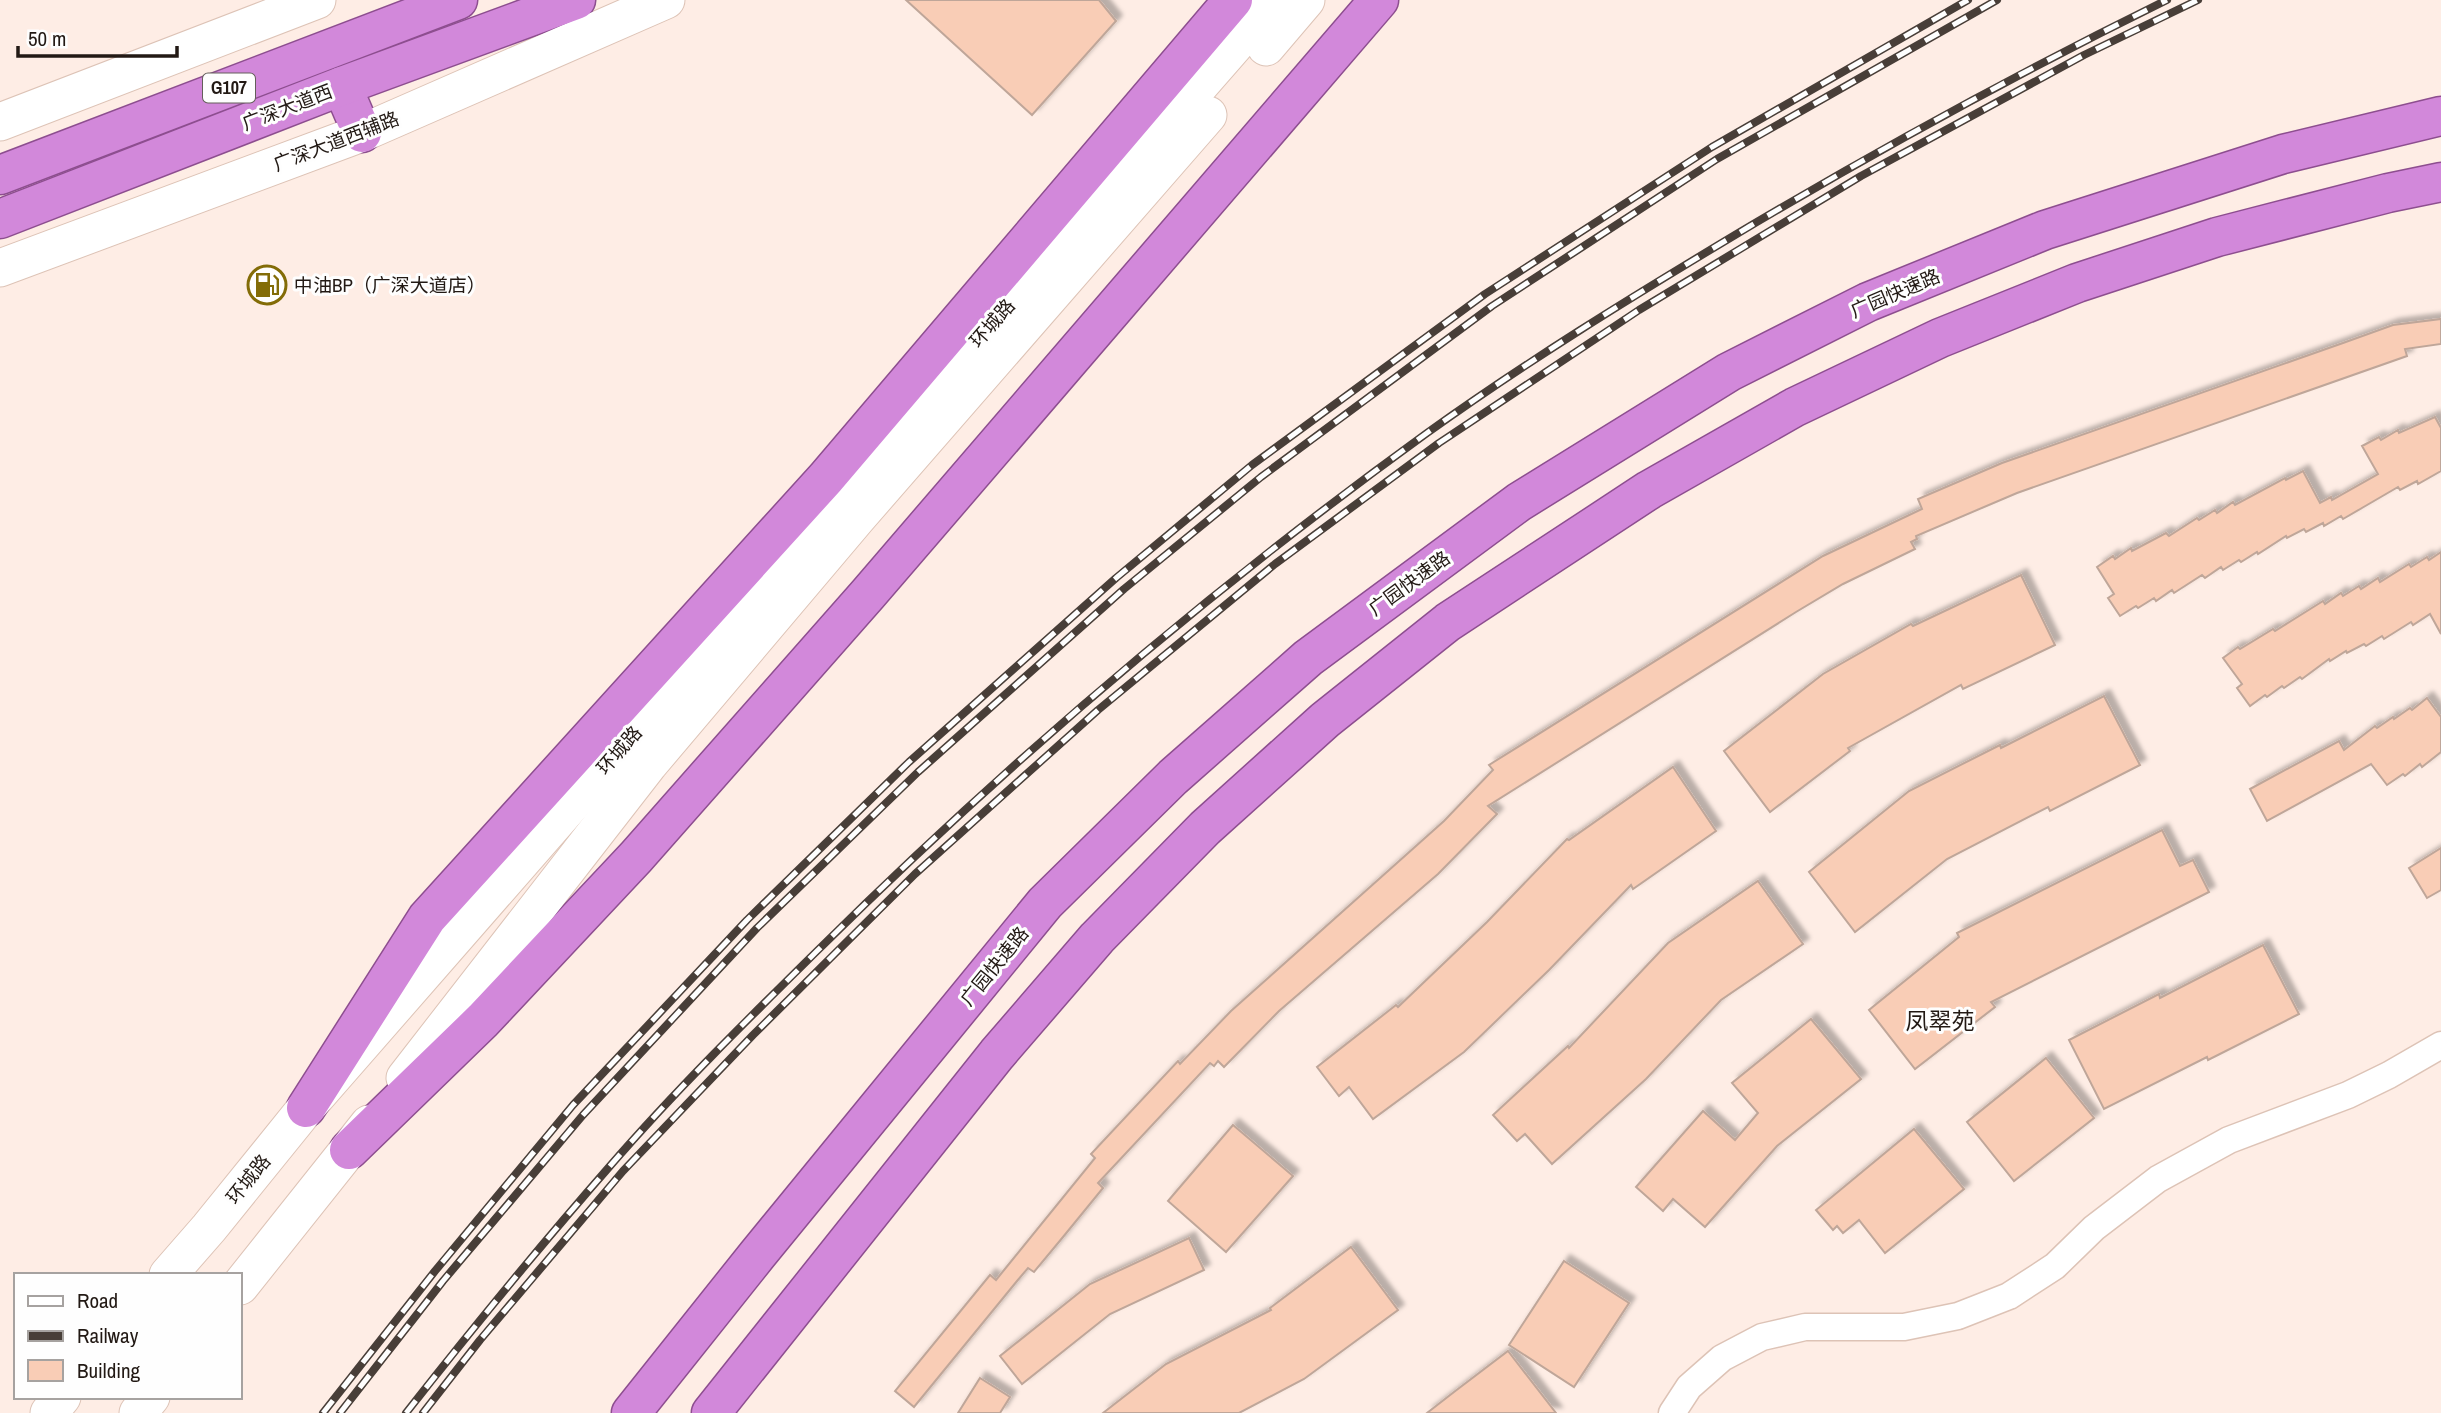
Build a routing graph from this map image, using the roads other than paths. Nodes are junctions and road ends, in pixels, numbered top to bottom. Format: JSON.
{"nodes":[{"id":1,"x":317,"y":0,"type":"edge"},
{"id":2,"x":458,"y":0,"type":"edge"},
{"id":3,"x":576,"y":0,"type":"edge"},
{"id":4,"x":666,"y":0,"type":"edge"},
{"id":5,"x":1233,"y":0,"type":"edge"},
{"id":6,"x":1274,"y":0,"type":"edge"},
{"id":7,"x":1306,"y":0,"type":"edge"},
{"id":8,"x":1379,"y":0,"type":"edge"},
{"id":9,"x":342,"y":86,"type":"junction"},
{"id":10,"x":2441,"y":116,"type":"edge"},
{"id":11,"x":0,"y":122,"type":"edge"},
{"id":12,"x":362,"y":133,"type":"junction"},
{"id":13,"x":0,"y":175,"type":"edge"},
{"id":14,"x":2441,"y":182,"type":"edge"},
{"id":15,"x":0,"y":219,"type":"edge"},
{"id":16,"x":1084,"y":238,"type":"junction"},
{"id":17,"x":0,"y":268,"type":"edge"},
{"id":18,"x":2441,"y":1045,"type":"edge"},
{"id":19,"x":306,"y":1108,"type":"junction"},
{"id":20,"x":349,"y":1150,"type":"junction"},
{"id":21,"x":209,"y":1228,"type":"junction"},
{"id":22,"x":170,"y":1273,"type":"edge"},
{"id":23,"x":194,"y":1273,"type":"edge"},
{"id":24,"x":242,"y":1284,"type":"edge"},
{"id":25,"x":60,"y":1399,"type":"edge"},
{"id":26,"x":149,"y":1399,"type":"edge"},
{"id":27,"x":49,"y":1413,"type":"edge"},
{"id":28,"x":138,"y":1413,"type":"edge"},
{"id":29,"x":631,"y":1413,"type":"edge"},
{"id":30,"x":711,"y":1413,"type":"edge"},
{"id":31,"x":1672,"y":1413,"type":"edge"}],
"edges":[{"from":1,"to":11,"type":"main road"},
{"from":2,"to":13,"type":"highway","name":"广深大道西","number":"G107"},
{"from":3,"to":9,"type":"highway","name":"广深大道西","number":"G107"},
{"from":4,"to":12,"type":"main road","name":"广深大道西辅路"},
{"from":5,"to":19,"type":"highway"},
{"from":6,"to":16,"type":"main road"},
{"from":7,"to":16,"type":"main road"},
{"from":8,"to":20,"type":"highway"},
{"from":9,"to":12,"type":"highway"},
{"from":9,"to":15,"type":"highway","name":"广深大道西","number":"G107"},
{"from":10,"to":29,"type":"highway","name":"广园快速路"},
{"from":12,"to":17,"type":"main road","name":"广深大道西辅路"},
{"from":14,"to":30,"type":"highway"},
{"from":16,"to":19,"type":"main road","name":"环城路"},
{"from":16,"to":20,"type":"main road","name":"环城路"},
{"from":18,"to":31,"type":"street"},
{"from":19,"to":21,"type":"main road","name":"环城路"},
{"from":20,"to":24,"type":"main road","name":"环城路"},
{"from":21,"to":22,"type":"main road","name":"环城路"},
{"from":21,"to":23,"type":"main road"},
{"from":25,"to":27,"type":"main road"},
{"from":26,"to":28,"type":"main road"}]}
